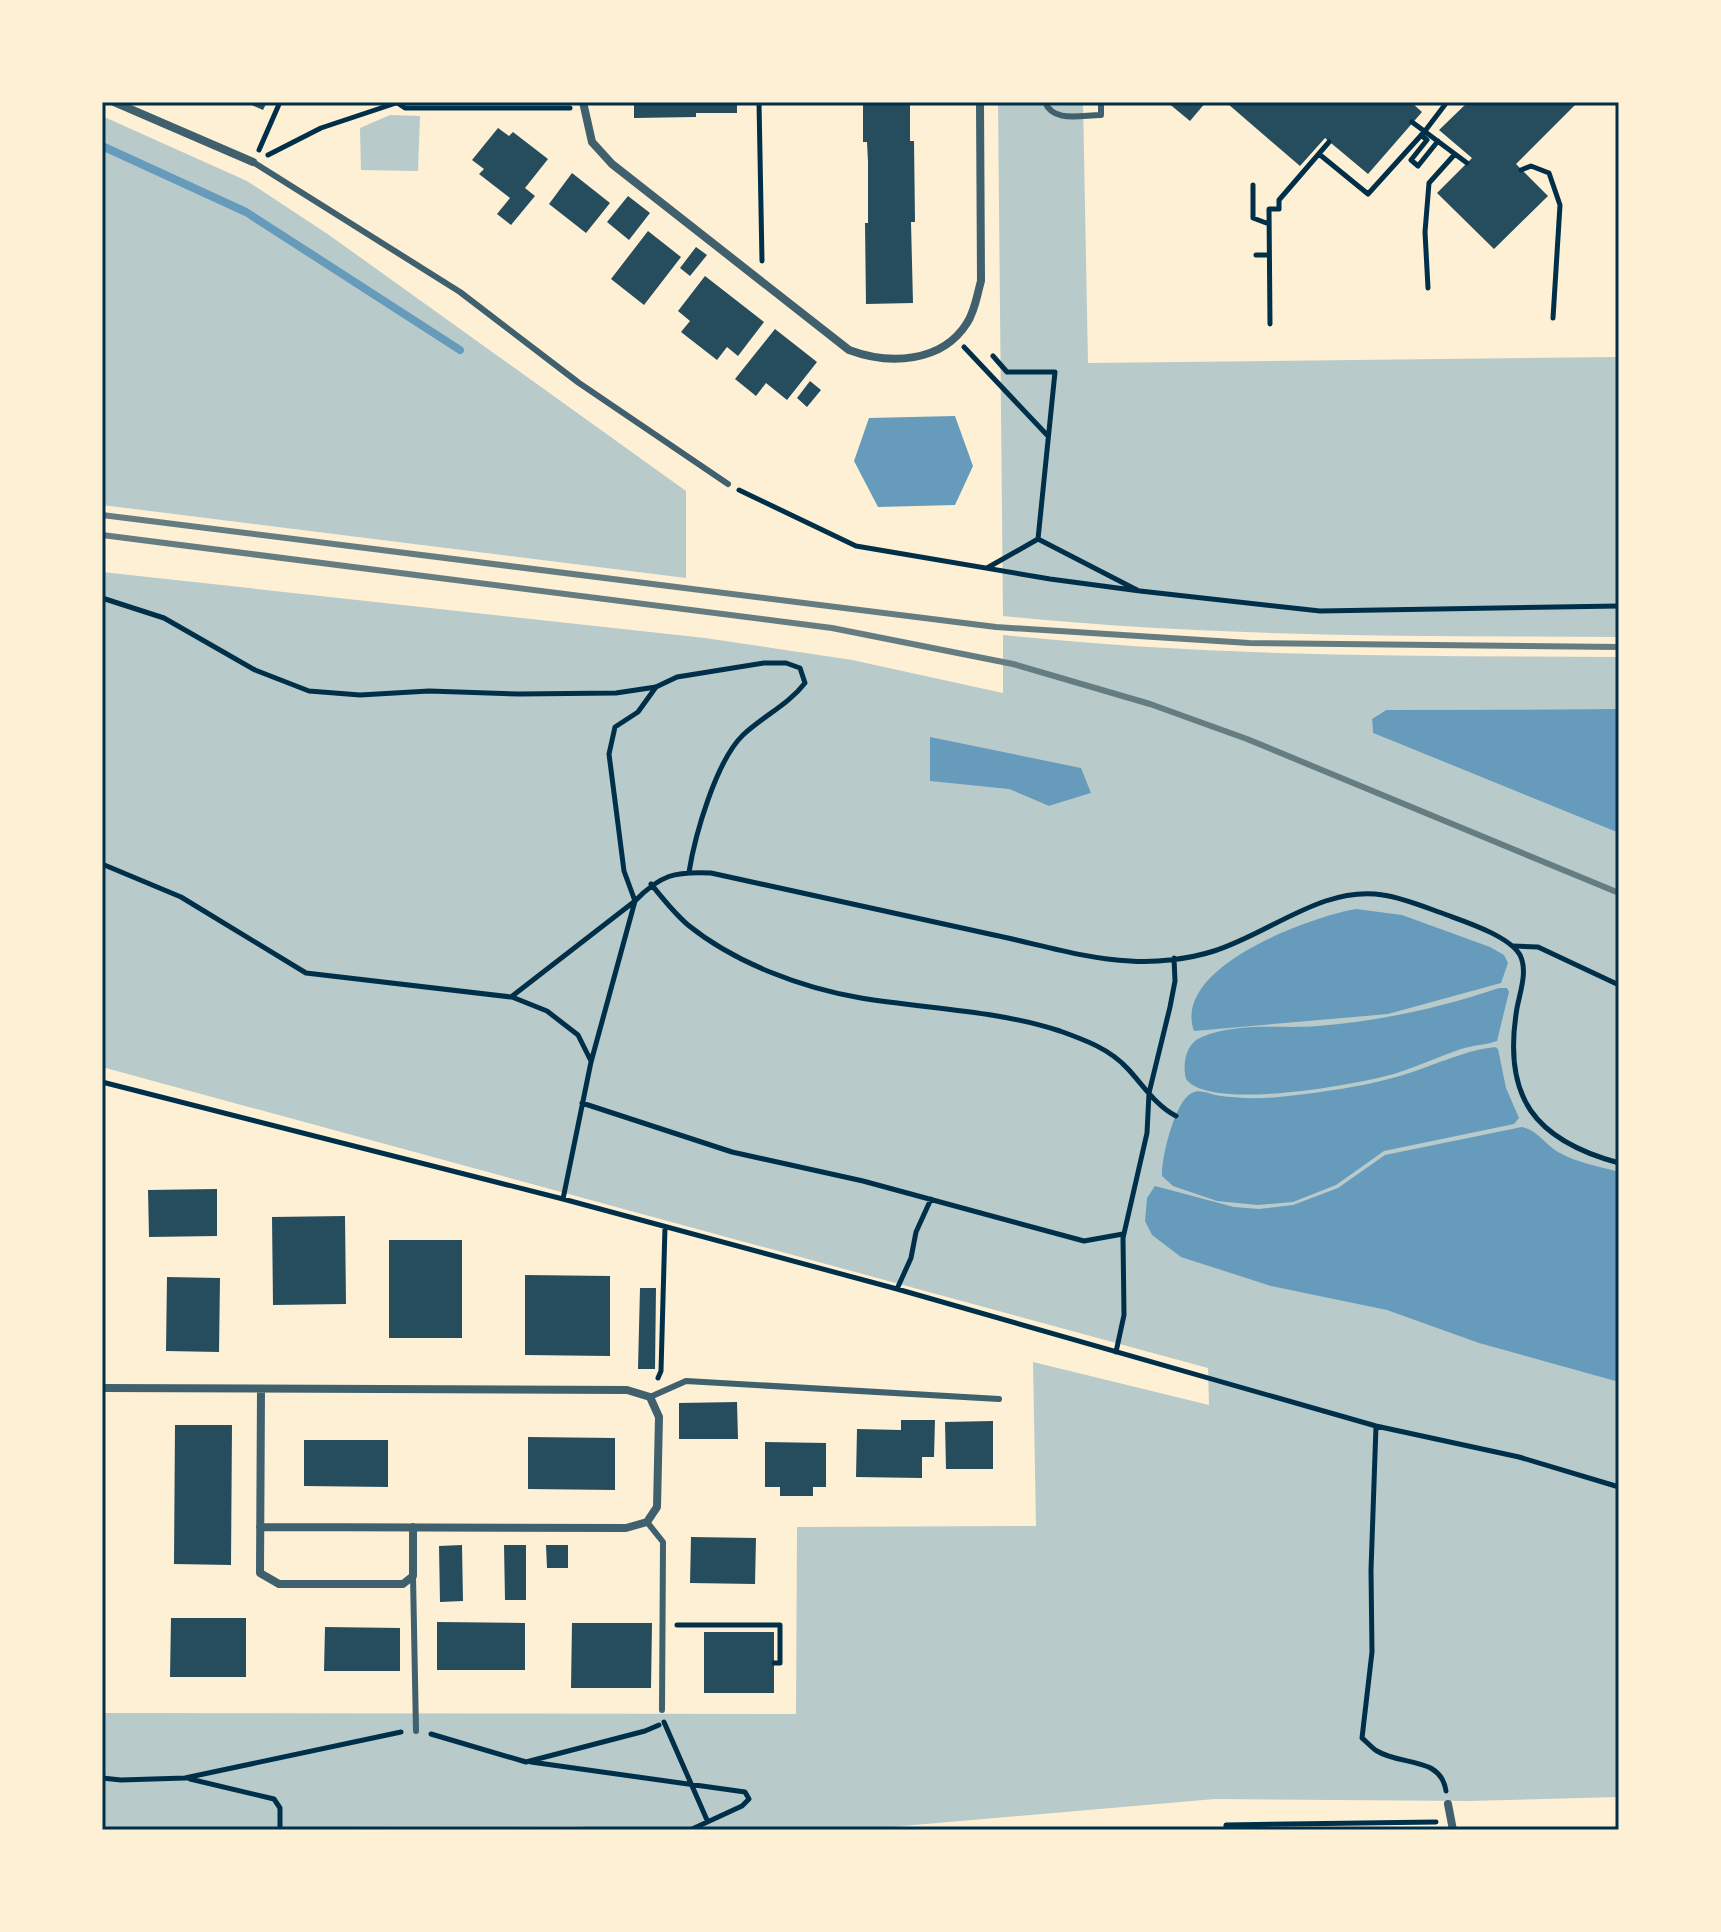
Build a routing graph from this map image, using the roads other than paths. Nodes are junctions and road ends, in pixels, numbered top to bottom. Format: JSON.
{"nodes":[{"id":1,"x":114,"y":102,"type":"edge"},
{"id":2,"x":980,"y":102,"type":"edge"},
{"id":3,"x":1045,"y":102,"type":"edge"},
{"id":4,"x":1101,"y":102,"type":"edge"},
{"id":5,"x":583,"y":105,"type":"edge"},
{"id":6,"x":253,"y":162,"type":"joint"},
{"id":7,"x":728,"y":484,"type":"road end"},
{"id":8,"x":102,"y":1388,"type":"edge"},
{"id":9,"x":261,"y":1389,"type":"junction"},
{"id":10,"x":650,"y":1397,"type":"junction"},
{"id":11,"x":999,"y":1399,"type":"dead end"},
{"id":12,"x":647,"y":1522,"type":"junction"},
{"id":13,"x":260,"y":1527,"type":"junction"},
{"id":14,"x":413,"y":1527,"type":"junction"},
{"id":15,"x":413,"y":1576,"type":"junction"},
{"id":16,"x":662,"y":1710,"type":"dead end"},
{"id":17,"x":416,"y":1731,"type":"road end"},
{"id":18,"x":1448,"y":1804,"type":"road end"},
{"id":19,"x":1453,"y":1826,"type":"edge"}],
"edges":[{"from":1,"to":6,"type":"street"},
{"from":2,"to":5,"type":"street"},
{"from":3,"to":4,"type":"lane"},
{"from":6,"to":7,"type":"lane"},
{"from":8,"to":9,"type":"street"},
{"from":9,"to":10,"type":"street"},
{"from":9,"to":13,"type":"street"},
{"from":10,"to":11,"type":"lane"},
{"from":10,"to":12,"type":"street"},
{"from":12,"to":14,"type":"street"},
{"from":12,"to":16,"type":"lane"},
{"from":13,"to":14,"type":"street"},
{"from":13,"to":15,"type":"street"},
{"from":14,"to":15,"type":"street"},
{"from":15,"to":17,"type":"lane"},
{"from":18,"to":19,"type":"street"}]}
